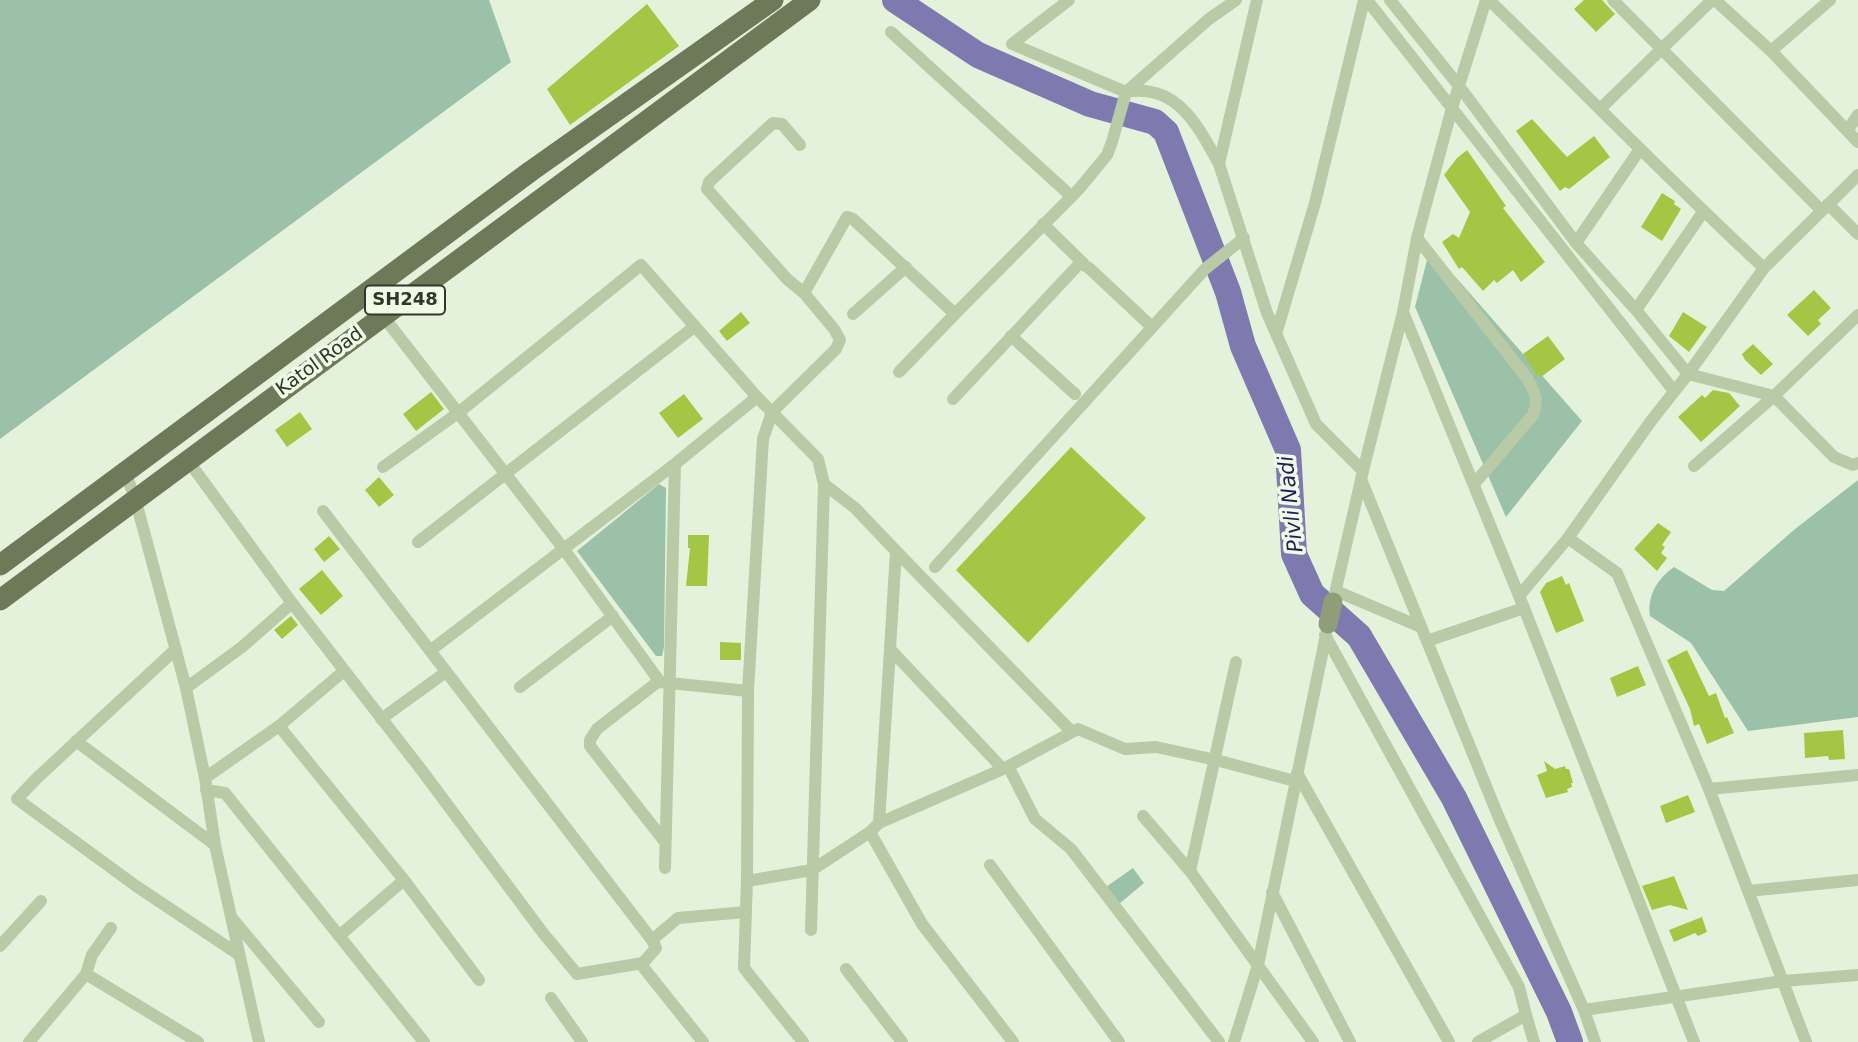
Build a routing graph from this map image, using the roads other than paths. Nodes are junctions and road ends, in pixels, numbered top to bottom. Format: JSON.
{"nodes":[{"id":1,"x":773,"y":0,"type":"edge"},
{"id":2,"x":1069,"y":0,"type":"edge"},
{"id":3,"x":1236,"y":0,"type":"edge"},
{"id":4,"x":1257,"y":0,"type":"edge"},
{"id":5,"x":1366,"y":0,"type":"edge"},
{"id":6,"x":1390,"y":0,"type":"edge"},
{"id":7,"x":1488,"y":0,"type":"edge"},
{"id":8,"x":1613,"y":0,"type":"edge"},
{"id":9,"x":1713,"y":0,"type":"edge"},
{"id":10,"x":1830,"y":0,"type":"edge"},
{"id":11,"x":797,"y":4,"type":"edge"},
{"id":12,"x":891,"y":32,"type":"dead end"},
{"id":13,"x":1661,"y":49,"type":"junction"},
{"id":14,"x":1771,"y":51,"type":"junction"},
{"id":15,"x":1459,"y":86,"type":"junction"},
{"id":16,"x":1124,"y":98,"type":"junction"},
{"id":17,"x":1452,"y":108,"type":"junction"},
{"id":18,"x":1601,"y":108,"type":"junction"},
{"id":19,"x":1858,"y":115,"type":"edge"},
{"id":20,"x":1847,"y":131,"type":"junction"},
{"id":21,"x":1858,"y":142,"type":"edge"},
{"id":22,"x":800,"y":145,"type":"dead end"},
{"id":23,"x":1640,"y":149,"type":"junction"},
{"id":24,"x":1219,"y":164,"type":"junction"},
{"id":25,"x":1858,"y":175,"type":"edge"},
{"id":26,"x":1071,"y":196,"type":"junction"},
{"id":27,"x":1824,"y":207,"type":"junction"},
{"id":28,"x":1703,"y":212,"type":"junction"},
{"id":29,"x":1043,"y":223,"type":"junction"},
{"id":30,"x":1858,"y":234,"type":"edge"},
{"id":31,"x":1244,"y":238,"type":"junction"},
{"id":32,"x":1418,"y":238,"type":"junction"},
{"id":33,"x":1576,"y":243,"type":"junction"},
{"id":34,"x":1084,"y":264,"type":"junction"},
{"id":35,"x":906,"y":267,"type":"junction"},
{"id":36,"x":1764,"y":268,"type":"junction"},
{"id":37,"x":372,"y":290,"type":"junction"},
{"id":38,"x":804,"y":293,"type":"junction"},
{"id":39,"x":1636,"y":310,"type":"junction"},
{"id":40,"x":1403,"y":312,"type":"junction"},
{"id":41,"x":955,"y":313,"type":"junction"},
{"id":42,"x":853,"y":314,"type":"dead end"},
{"id":43,"x":383,"y":316,"type":"junction"},
{"id":44,"x":1858,"y":316,"type":"edge"},
{"id":45,"x":694,"y":327,"type":"junction"},
{"id":46,"x":1152,"y":327,"type":"junction"},
{"id":47,"x":1276,"y":334,"type":"junction"},
{"id":48,"x":1011,"y":336,"type":"junction"},
{"id":49,"x":899,"y":372,"type":"dead end"},
{"id":50,"x":1688,"y":374,"type":"junction"},
{"id":51,"x":1674,"y":391,"type":"junction"},
{"id":52,"x":1075,"y":394,"type":"dead end"},
{"id":53,"x":1774,"y":396,"type":"junction"},
{"id":54,"x":757,"y":397,"type":"junction"},
{"id":55,"x":953,"y":399,"type":"dead end"},
{"id":56,"x":772,"y":412,"type":"junction"},
{"id":57,"x":458,"y":413,"type":"junction"},
{"id":58,"x":187,"y":460,"type":"junction"},
{"id":59,"x":1858,"y":463,"type":"edge"},
{"id":60,"x":675,"y":464,"type":"junction"},
{"id":61,"x":1694,"y":466,"type":"dead end"},
{"id":62,"x":383,"y":467,"type":"dead end"},
{"id":63,"x":125,"y":472,"type":"junction"},
{"id":64,"x":506,"y":474,"type":"junction"},
{"id":65,"x":1362,"y":475,"type":"junction"},
{"id":66,"x":824,"y":484,"type":"junction"},
{"id":67,"x":1474,"y":484,"type":"junction"},
{"id":68,"x":135,"y":498,"type":"junction"},
{"id":69,"x":323,"y":511,"type":"dead end"},
{"id":70,"x":1569,"y":538,"type":"junction"},
{"id":71,"x":418,"y":542,"type":"dead end"},
{"id":72,"x":563,"y":548,"type":"junction"},
{"id":73,"x":896,"y":551,"type":"junction"},
{"id":74,"x":0,"y":565,"type":"edge"},
{"id":75,"x":934,"y":567,"type":"dead end"},
{"id":76,"x":1335,"y":597,"type":"junction"},
{"id":77,"x":0,"y":600,"type":"edge"},
{"id":78,"x":1522,"y":602,"type":"junction"},
{"id":79,"x":292,"y":603,"type":"junction"},
{"id":80,"x":613,"y":616,"type":"junction"},
{"id":81,"x":1421,"y":627,"type":"junction"},
{"id":82,"x":1327,"y":630,"type":"junction"},
{"id":83,"x":1427,"y":641,"type":"junction"},
{"id":84,"x":176,"y":649,"type":"junction"},
{"id":85,"x":890,"y":649,"type":"junction"},
{"id":86,"x":431,"y":650,"type":"junction"},
{"id":87,"x":1236,"y":662,"type":"dead end"},
{"id":88,"x":344,"y":671,"type":"junction"},
{"id":89,"x":446,"y":672,"type":"junction"},
{"id":90,"x":664,"y":682,"type":"junction"},
{"id":91,"x":520,"y":687,"type":"dead end"},
{"id":92,"x":186,"y":688,"type":"junction"},
{"id":93,"x":748,"y":691,"type":"junction"},
{"id":94,"x":381,"y":719,"type":"junction"},
{"id":95,"x":279,"y":726,"type":"junction"},
{"id":96,"x":1071,"y":731,"type":"junction"},
{"id":97,"x":76,"y":741,"type":"junction"},
{"id":98,"x":1216,"y":760,"type":"junction"},
{"id":99,"x":1005,"y":767,"type":"junction"},
{"id":100,"x":1858,"y":775,"type":"edge"},
{"id":101,"x":1296,"y":777,"type":"junction"},
{"id":102,"x":206,"y":784,"type":"junction"},
{"id":103,"x":1709,"y":789,"type":"junction"},
{"id":104,"x":1143,"y":816,"type":"dead end"},
{"id":105,"x":875,"y":827,"type":"junction"},
{"id":106,"x":665,"y":842,"type":"junction"},
{"id":107,"x":215,"y":845,"type":"junction"},
{"id":108,"x":990,"y":865,"type":"dead end"},
{"id":109,"x":665,"y":868,"type":"dead end"},
{"id":110,"x":812,"y":870,"type":"junction"},
{"id":111,"x":1190,"y":871,"type":"junction"},
{"id":112,"x":404,"y":880,"type":"junction"},
{"id":113,"x":1858,"y":880,"type":"edge"},
{"id":114,"x":747,"y":881,"type":"junction"},
{"id":115,"x":1748,"y":891,"type":"junction"},
{"id":116,"x":1272,"y":892,"type":"junction"},
{"id":117,"x":41,"y":901,"type":"dead end"},
{"id":118,"x":745,"y":912,"type":"junction"},
{"id":119,"x":229,"y":915,"type":"junction"},
{"id":120,"x":111,"y":928,"type":"dead end"},
{"id":121,"x":811,"y":930,"type":"dead end"},
{"id":122,"x":339,"y":936,"type":"junction"},
{"id":123,"x":652,"y":940,"type":"junction"},
{"id":124,"x":0,"y":946,"type":"edge"},
{"id":125,"x":237,"y":954,"type":"junction"},
{"id":126,"x":643,"y":963,"type":"junction"},
{"id":127,"x":1258,"y":965,"type":"junction"},
{"id":128,"x":846,"y":969,"type":"dead end"},
{"id":129,"x":86,"y":974,"type":"junction"},
{"id":130,"x":1858,"y":975,"type":"edge"},
{"id":131,"x":479,"y":980,"type":"dead end"},
{"id":132,"x":1783,"y":981,"type":"junction"},
{"id":133,"x":1677,"y":997,"type":"junction"},
{"id":134,"x":551,"y":998,"type":"dead end"},
{"id":135,"x":1584,"y":1010,"type":"junction"},
{"id":136,"x":1526,"y":1015,"type":"junction"},
{"id":137,"x":319,"y":1022,"type":"dead end"},
{"id":138,"x":31,"y":1041,"type":"edge"},
{"id":139,"x":198,"y":1042,"type":"edge"},
{"id":140,"x":259,"y":1042,"type":"edge"},
{"id":141,"x":424,"y":1042,"type":"edge"},
{"id":142,"x":581,"y":1042,"type":"edge"},
{"id":143,"x":704,"y":1042,"type":"edge"},
{"id":144,"x":803,"y":1042,"type":"edge"},
{"id":145,"x":902,"y":1042,"type":"edge"},
{"id":146,"x":1013,"y":1042,"type":"edge"},
{"id":147,"x":1119,"y":1042,"type":"edge"},
{"id":148,"x":1220,"y":1042,"type":"edge"},
{"id":149,"x":1234,"y":1042,"type":"edge"},
{"id":150,"x":1313,"y":1042,"type":"edge"},
{"id":151,"x":1350,"y":1042,"type":"edge"},
{"id":152,"x":1449,"y":1042,"type":"edge"},
{"id":153,"x":1478,"y":1042,"type":"edge"},
{"id":154,"x":1534,"y":1042,"type":"edge"},
{"id":155,"x":1595,"y":1042,"type":"edge"},
{"id":156,"x":1694,"y":1042,"type":"edge"},
{"id":157,"x":1805,"y":1042,"type":"edge"}],
"edges":[{"from":1,"to":37,"type":"main road","name":"Katol Road","number":"SH248"},
{"from":2,"to":16,"type":"street"},
{"from":3,"to":16,"type":"street"},
{"from":4,"to":24,"type":"street"},
{"from":5,"to":17,"type":"street"},
{"from":5,"to":47,"type":"street"},
{"from":6,"to":15,"type":"street"},
{"from":7,"to":15,"type":"street"},
{"from":7,"to":18,"type":"street"},
{"from":8,"to":13,"type":"street"},
{"from":9,"to":13,"type":"street"},
{"from":9,"to":14,"type":"street"},
{"from":10,"to":14,"type":"street"},
{"from":11,"to":43,"type":"main road","name":"Katol Road","number":"SH248"},
{"from":12,"to":26,"type":"street"},
{"from":13,"to":18,"type":"street"},
{"from":13,"to":27,"type":"street"},
{"from":14,"to":20,"type":"street"},
{"from":15,"to":17,"type":"street"},
{"from":15,"to":33,"type":"street"},
{"from":16,"to":24,"type":"street"},
{"from":16,"to":26,"type":"street"},
{"from":17,"to":32,"type":"street"},
{"from":17,"to":51,"type":"street"},
{"from":18,"to":23,"type":"street"},
{"from":19,"to":20,"type":"street"},
{"from":20,"to":21,"type":"street"},
{"from":22,"to":38,"type":"street"},
{"from":23,"to":28,"type":"street"},
{"from":23,"to":33,"type":"street"},
{"from":24,"to":31,"type":"street"},
{"from":25,"to":27,"type":"street"},
{"from":26,"to":29,"type":"street"},
{"from":27,"to":30,"type":"street"},
{"from":27,"to":36,"type":"street"},
{"from":28,"to":36,"type":"street"},
{"from":28,"to":39,"type":"street"},
{"from":29,"to":34,"type":"street"},
{"from":29,"to":41,"type":"street"},
{"from":31,"to":46,"type":"street"},
{"from":31,"to":47,"type":"street"},
{"from":32,"to":40,"type":"street"},
{"from":32,"to":67,"type":"street"},
{"from":33,"to":39,"type":"street"},
{"from":34,"to":46,"type":"street"},
{"from":34,"to":48,"type":"street"},
{"from":35,"to":38,"type":"street"},
{"from":35,"to":41,"type":"street"},
{"from":35,"to":42,"type":"street"},
{"from":36,"to":50,"type":"street"},
{"from":37,"to":43,"type":"street"},
{"from":37,"to":63,"type":"main road","name":"Katol Road","number":"SH248"},
{"from":38,"to":56,"type":"street"},
{"from":39,"to":50,"type":"street"},
{"from":40,"to":65,"type":"street"},
{"from":40,"to":67,"type":"street"},
{"from":41,"to":49,"type":"street"},
{"from":43,"to":57,"type":"street"},
{"from":43,"to":58,"type":"main road","name":"Katol Road","number":"SH248"},
{"from":44,"to":53,"type":"street"},
{"from":45,"to":54,"type":"street"},
{"from":45,"to":57,"type":"street"},
{"from":45,"to":64,"type":"street"},
{"from":46,"to":75,"type":"street"},
{"from":47,"to":65,"type":"street"},
{"from":48,"to":52,"type":"street"},
{"from":48,"to":55,"type":"street"},
{"from":50,"to":51,"type":"street"},
{"from":50,"to":53,"type":"street"},
{"from":51,"to":70,"type":"street"},
{"from":53,"to":59,"type":"street"},
{"from":53,"to":61,"type":"street"},
{"from":54,"to":56,"type":"street"},
{"from":54,"to":60,"type":"street"},
{"from":56,"to":66,"type":"street"},
{"from":56,"to":93,"type":"street"},
{"from":57,"to":62,"type":"street"},
{"from":57,"to":64,"type":"street"},
{"from":58,"to":68,"type":"main road","name":"Katol Road","number":"SH248"},
{"from":58,"to":79,"type":"street"},
{"from":60,"to":72,"type":"street"},
{"from":60,"to":90,"type":"street"},
{"from":63,"to":68,"type":"street"},
{"from":63,"to":74,"type":"main road","name":"Katol Road","number":"SH248"},
{"from":64,"to":71,"type":"street"},
{"from":64,"to":72,"type":"street"},
{"from":65,"to":76,"type":"street"},
{"from":65,"to":81,"type":"street"},
{"from":66,"to":73,"type":"street"},
{"from":66,"to":110,"type":"street"},
{"from":67,"to":78,"type":"street"},
{"from":68,"to":77,"type":"main road","name":"Katol Road","number":"SH248"},
{"from":68,"to":84,"type":"street"},
{"from":69,"to":86,"type":"street"},
{"from":70,"to":78,"type":"street"},
{"from":70,"to":103,"type":"street"},
{"from":72,"to":80,"type":"street"},
{"from":72,"to":86,"type":"street"},
{"from":73,"to":85,"type":"street"},
{"from":73,"to":96,"type":"street"},
{"from":76,"to":81,"type":"street"},
{"from":76,"to":82,"type":"street"},
{"from":78,"to":83,"type":"street"},
{"from":78,"to":133,"type":"street"},
{"from":79,"to":88,"type":"street"},
{"from":79,"to":92,"type":"street"},
{"from":80,"to":90,"type":"street"},
{"from":80,"to":91,"type":"street"},
{"from":81,"to":83,"type":"street"},
{"from":82,"to":101,"type":"street"},
{"from":82,"to":136,"type":"street"},
{"from":83,"to":135,"type":"street"},
{"from":84,"to":92,"type":"street"},
{"from":84,"to":97,"type":"street"},
{"from":85,"to":99,"type":"street"},
{"from":85,"to":105,"type":"street"},
{"from":86,"to":89,"type":"street"},
{"from":87,"to":98,"type":"street"},
{"from":88,"to":94,"type":"street"},
{"from":88,"to":95,"type":"street"},
{"from":89,"to":94,"type":"street"},
{"from":89,"to":123,"type":"street"},
{"from":90,"to":93,"type":"street"},
{"from":90,"to":106,"type":"street"},
{"from":90,"to":106,"type":"street"},
{"from":92,"to":102,"type":"street"},
{"from":93,"to":114,"type":"street"},
{"from":94,"to":126,"type":"street"},
{"from":95,"to":102,"type":"street"},
{"from":95,"to":112,"type":"street"},
{"from":96,"to":98,"type":"street"},
{"from":96,"to":99,"type":"street"},
{"from":97,"to":107,"type":"street"},
{"from":97,"to":125,"type":"street"},
{"from":98,"to":101,"type":"street"},
{"from":98,"to":111,"type":"street"},
{"from":99,"to":105,"type":"street"},
{"from":99,"to":148,"type":"street"},
{"from":100,"to":103,"type":"street"},
{"from":101,"to":116,"type":"street"},
{"from":101,"to":152,"type":"street"},
{"from":102,"to":107,"type":"street"},
{"from":102,"to":122,"type":"street"},
{"from":103,"to":115,"type":"street"},
{"from":104,"to":111,"type":"street"},
{"from":105,"to":110,"type":"street"},
{"from":105,"to":146,"type":"street"},
{"from":106,"to":109,"type":"street"},
{"from":107,"to":119,"type":"street"},
{"from":108,"to":147,"type":"street"},
{"from":110,"to":114,"type":"street"},
{"from":110,"to":121,"type":"street"},
{"from":111,"to":127,"type":"street"},
{"from":112,"to":122,"type":"street"},
{"from":112,"to":131,"type":"street"},
{"from":113,"to":115,"type":"street"},
{"from":114,"to":118,"type":"street"},
{"from":115,"to":132,"type":"street"},
{"from":116,"to":127,"type":"street"},
{"from":116,"to":151,"type":"street"},
{"from":117,"to":124,"type":"street"},
{"from":118,"to":123,"type":"street"},
{"from":118,"to":144,"type":"street"},
{"from":119,"to":125,"type":"street"},
{"from":119,"to":137,"type":"street"},
{"from":120,"to":129,"type":"street"},
{"from":122,"to":141,"type":"street"},
{"from":123,"to":126,"type":"street"},
{"from":125,"to":140,"type":"street"},
{"from":126,"to":143,"type":"street"},
{"from":127,"to":149,"type":"street"},
{"from":127,"to":150,"type":"street"},
{"from":128,"to":145,"type":"street"},
{"from":129,"to":138,"type":"street"},
{"from":129,"to":139,"type":"street"},
{"from":130,"to":132,"type":"street"},
{"from":132,"to":133,"type":"street"},
{"from":132,"to":157,"type":"street"},
{"from":133,"to":135,"type":"street"},
{"from":133,"to":156,"type":"street"},
{"from":134,"to":142,"type":"street"},
{"from":135,"to":155,"type":"street"},
{"from":136,"to":153,"type":"street"},
{"from":136,"to":154,"type":"street"}]}
